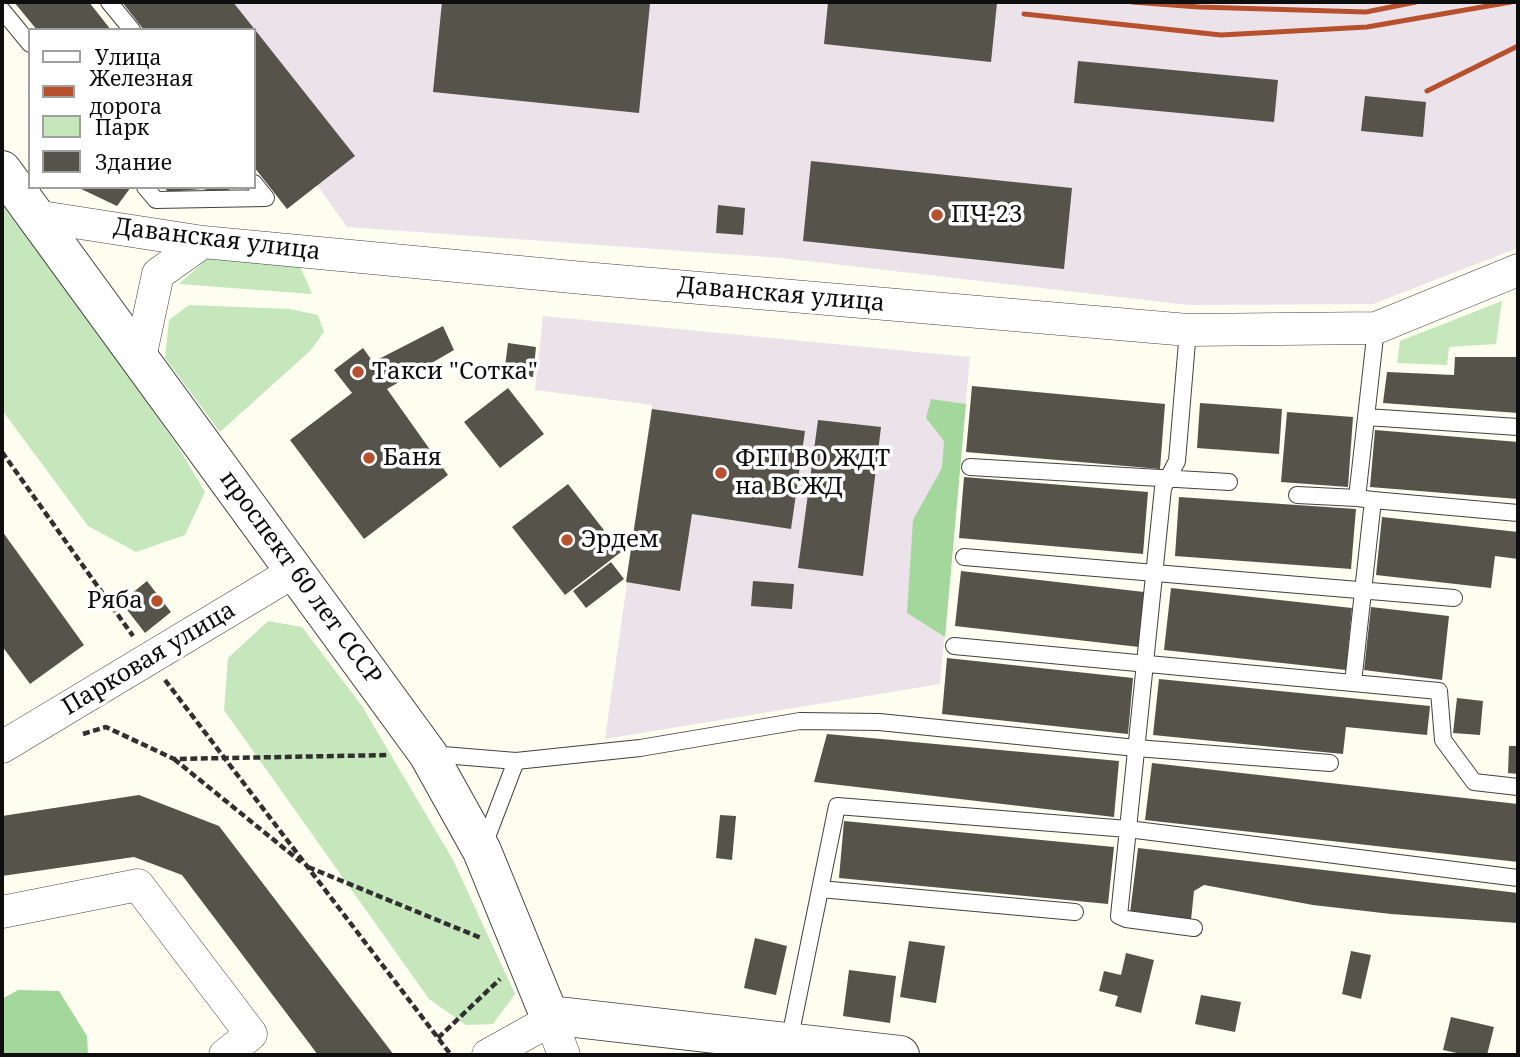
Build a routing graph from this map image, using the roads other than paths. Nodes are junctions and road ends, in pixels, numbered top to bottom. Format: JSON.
{"nodes":[{"id":1,"x":109,"y":2,"type":"edge"},
{"id":2,"x":2,"y":9,"type":"edge"},
{"id":3,"x":130,"y":28,"type":"edge"},
{"id":4,"x":28,"y":42,"type":"edge"},
{"id":5,"x":2,"y":170,"type":"edge"},
{"id":6,"x":256,"y":186,"type":"edge"},
{"id":7,"x":147,"y":189,"type":"edge"},
{"id":8,"x":35,"y":216,"type":"junction"},
{"id":9,"x":203,"y":242,"type":"junction"},
{"id":10,"x":1518,"y":270,"type":"edge"},
{"id":11,"x":1377,"y":328,"type":"junction"},
{"id":12,"x":1188,"y":330,"type":"junction"},
{"id":13,"x":139,"y":358,"type":"junction"},
{"id":14,"x":1366,"y":417,"type":"junction"},
{"id":15,"x":1518,"y":428,"type":"edge"},
{"id":16,"x":970,"y":467,"type":"dead end"},
{"id":17,"x":1168,"y":479,"type":"junction"},
{"id":18,"x":1229,"y":482,"type":"dead end"},
{"id":19,"x":1297,"y":495,"type":"dead end"},
{"id":20,"x":1365,"y":499,"type":"junction"},
{"id":21,"x":1518,"y":513,"type":"edge"},
{"id":22,"x":964,"y":557,"type":"dead end"},
{"id":23,"x":295,"y":570,"type":"junction"},
{"id":24,"x":1154,"y":571,"type":"junction"},
{"id":25,"x":1362,"y":590,"type":"junction"},
{"id":26,"x":1454,"y":598,"type":"dead end"},
{"id":27,"x":954,"y":646,"type":"dead end"},
{"id":28,"x":1145,"y":662,"type":"junction"},
{"id":29,"x":1353,"y":683,"type":"junction"},
{"id":30,"x":2,"y":747,"type":"edge"},
{"id":31,"x":1136,"y":748,"type":"junction"},
{"id":32,"x":428,"y":754,"type":"junction"},
{"id":33,"x":516,"y":761,"type":"junction"},
{"id":34,"x":1330,"y":763,"type":"dead end"},
{"id":35,"x":1518,"y":787,"type":"edge"},
{"id":36,"x":1128,"y":829,"type":"junction"},
{"id":37,"x":482,"y":851,"type":"junction"},
{"id":38,"x":1518,"y":878,"type":"edge"},
{"id":39,"x":820,"y":889,"type":"junction"},
{"id":40,"x":2,"y":912,"type":"edge"},
{"id":41,"x":1075,"y":912,"type":"dead end"},
{"id":42,"x":1194,"y":928,"type":"dead end"},
{"id":43,"x":550,"y":1017,"type":"junction"},
{"id":44,"x":789,"y":1042,"type":"junction"},
{"id":45,"x":259,"y":1045,"type":"edge"},
{"id":46,"x":225,"y":1055,"type":"edge"},
{"id":47,"x":488,"y":1055,"type":"edge"},
{"id":48,"x":564,"y":1055,"type":"edge"},
{"id":49,"x":900,"y":1055,"type":"edge"}],
"edges":[{"from":1,"to":3,"type":"lane"},
{"from":2,"to":4,"type":"lane"},
{"from":5,"to":8,"type":"street","name":"проспект 60 лет СССР"},
{"from":6,"to":7,"type":"lane"},
{"from":8,"to":9,"type":"street","name":"Даванская улица"},
{"from":8,"to":13,"type":"street","name":"проспект 60 лет СССР"},
{"from":9,"to":12,"type":"street","name":"Даванская улица"},
{"from":9,"to":13,"type":"street"},
{"from":10,"to":11,"type":"street","name":"Даванская улица"},
{"from":11,"to":12,"type":"street","name":"Даванская улица"},
{"from":11,"to":14,"type":"lane"},
{"from":12,"to":17,"type":"lane"},
{"from":13,"to":23,"type":"street","name":"проспект 60 лет СССР"},
{"from":14,"to":15,"type":"lane"},
{"from":14,"to":20,"type":"lane"},
{"from":16,"to":17,"type":"lane"},
{"from":17,"to":18,"type":"lane"},
{"from":17,"to":24,"type":"lane"},
{"from":19,"to":20,"type":"lane"},
{"from":20,"to":21,"type":"lane"},
{"from":20,"to":25,"type":"lane"},
{"from":22,"to":24,"type":"lane"},
{"from":23,"to":30,"type":"street","name":"Парковая улица"},
{"from":23,"to":32,"type":"street","name":"проспект 60 лет СССР"},
{"from":24,"to":25,"type":"lane"},
{"from":24,"to":28,"type":"lane"},
{"from":25,"to":26,"type":"lane"},
{"from":25,"to":29,"type":"lane"},
{"from":27,"to":28,"type":"lane"},
{"from":28,"to":29,"type":"lane"},
{"from":28,"to":31,"type":"lane"},
{"from":29,"to":35,"type":"lane"},
{"from":31,"to":33,"type":"lane"},
{"from":31,"to":34,"type":"lane"},
{"from":31,"to":36,"type":"lane"},
{"from":32,"to":33,"type":"lane"},
{"from":32,"to":37,"type":"street","name":"проспект 60 лет СССР"},
{"from":33,"to":37,"type":"lane"},
{"from":36,"to":38,"type":"lane"},
{"from":36,"to":39,"type":"lane"},
{"from":36,"to":42,"type":"lane"},
{"from":37,"to":43,"type":"street","name":"проспект 60 лет СССР"},
{"from":39,"to":41,"type":"lane"},
{"from":39,"to":44,"type":"lane"},
{"from":40,"to":45,"type":"street"},
{"from":43,"to":44,"type":"street"},
{"from":43,"to":47,"type":"street"},
{"from":43,"to":48,"type":"street"},
{"from":44,"to":49,"type":"street"},
{"from":45,"to":46,"type":"street"}]}
